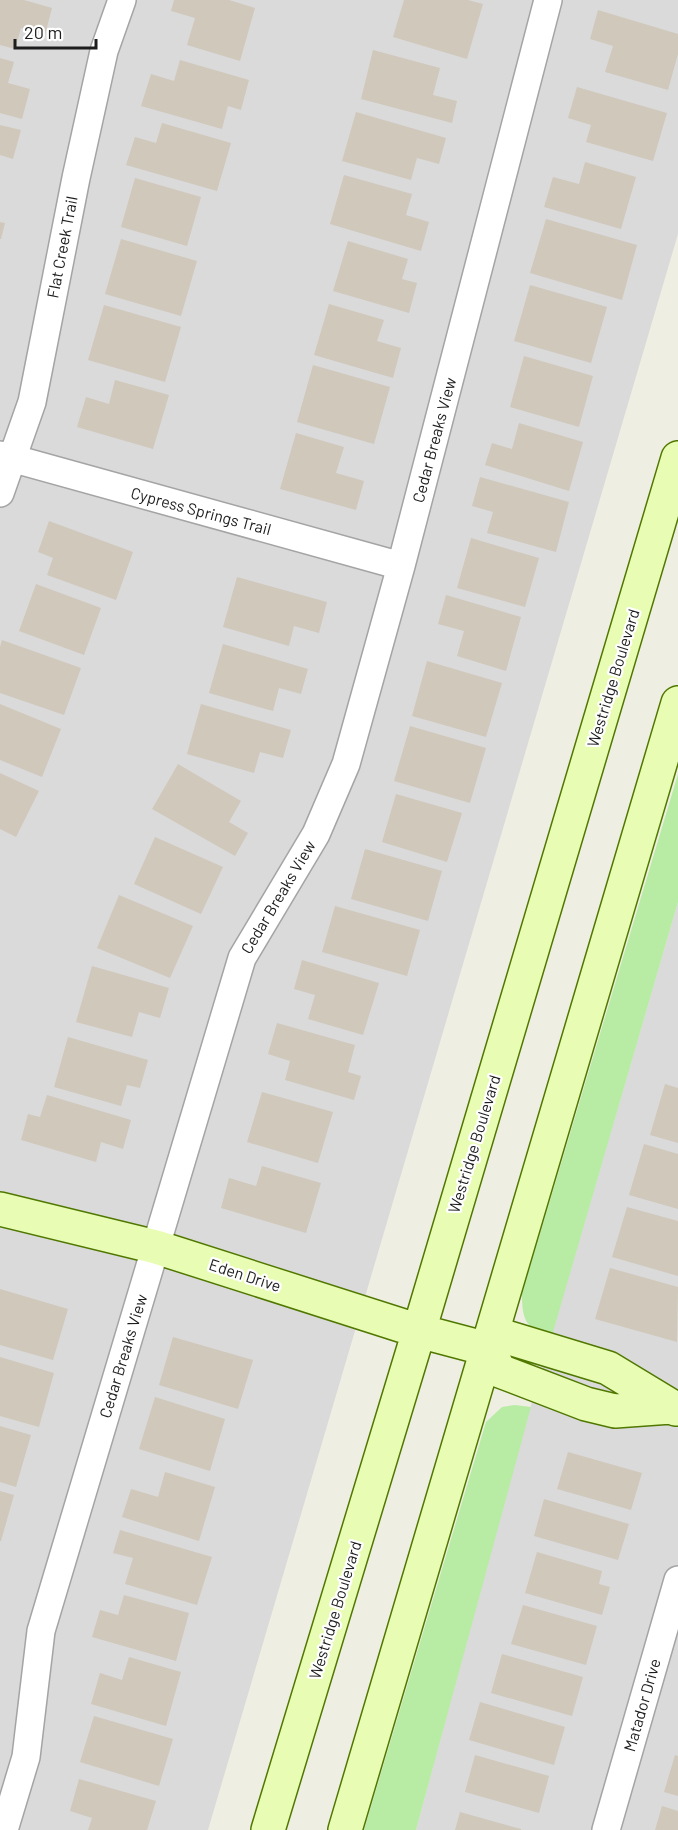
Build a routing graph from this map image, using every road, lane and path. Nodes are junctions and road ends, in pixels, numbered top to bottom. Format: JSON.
{"nodes":[{"id":1,"x":122,"y":0,"type":"edge"},
{"id":2,"x":548,"y":0,"type":"edge"},
{"id":3,"x":6,"y":457,"type":"edge"},
{"id":4,"x":678,"y":458,"type":"edge"},
{"id":5,"x":0,"y":493,"type":"edge"},
{"id":6,"x":401,"y":566,"type":"junction"},
{"id":7,"x":678,"y":703,"type":"edge"},
{"id":8,"x":0,"y":1209,"type":"edge"},
{"id":9,"x":156,"y":1247,"type":"junction"},
{"id":10,"x":419,"y":1330,"type":"junction"},
{"id":11,"x":487,"y":1349,"type":"junction"},
{"id":12,"x":675,"y":1408,"type":"edge"},
{"id":13,"x":678,"y":1580,"type":"edge"},
{"id":14,"x":4,"y":1830,"type":"edge"},
{"id":15,"x":268,"y":1830,"type":"edge"},
{"id":16,"x":345,"y":1830,"type":"edge"},
{"id":17,"x":606,"y":1830,"type":"edge"}],
"edges":[{"from":1,"to":3,"type":"street","name":"Flat Creek Trail"},
{"from":2,"to":6,"type":"street","name":"Cedar Breaks View"},
{"from":3,"to":5,"type":"street","name":"Flat Creek Trail"},
{"from":3,"to":6,"type":"street","name":"Cypress Springs Trail"},
{"from":4,"to":10,"type":"main road","name":"Westridge Boulevard"},
{"from":6,"to":9,"type":"street","name":"Cedar Breaks View"},
{"from":7,"to":11,"type":"main road"},
{"from":8,"to":9,"type":"main road","name":"Eden Drive"},
{"from":9,"to":10,"type":"main road","name":"Eden Drive"},
{"from":9,"to":14,"type":"street","name":"Cedar Breaks View"},
{"from":10,"to":11,"type":"main road","name":"Eden Drive"},
{"from":10,"to":15,"type":"main road","name":"Westridge Boulevard"},
{"from":11,"to":12,"type":"main road"},
{"from":11,"to":16,"type":"main road"},
{"from":13,"to":17,"type":"street","name":"Matador Drive"}]}
